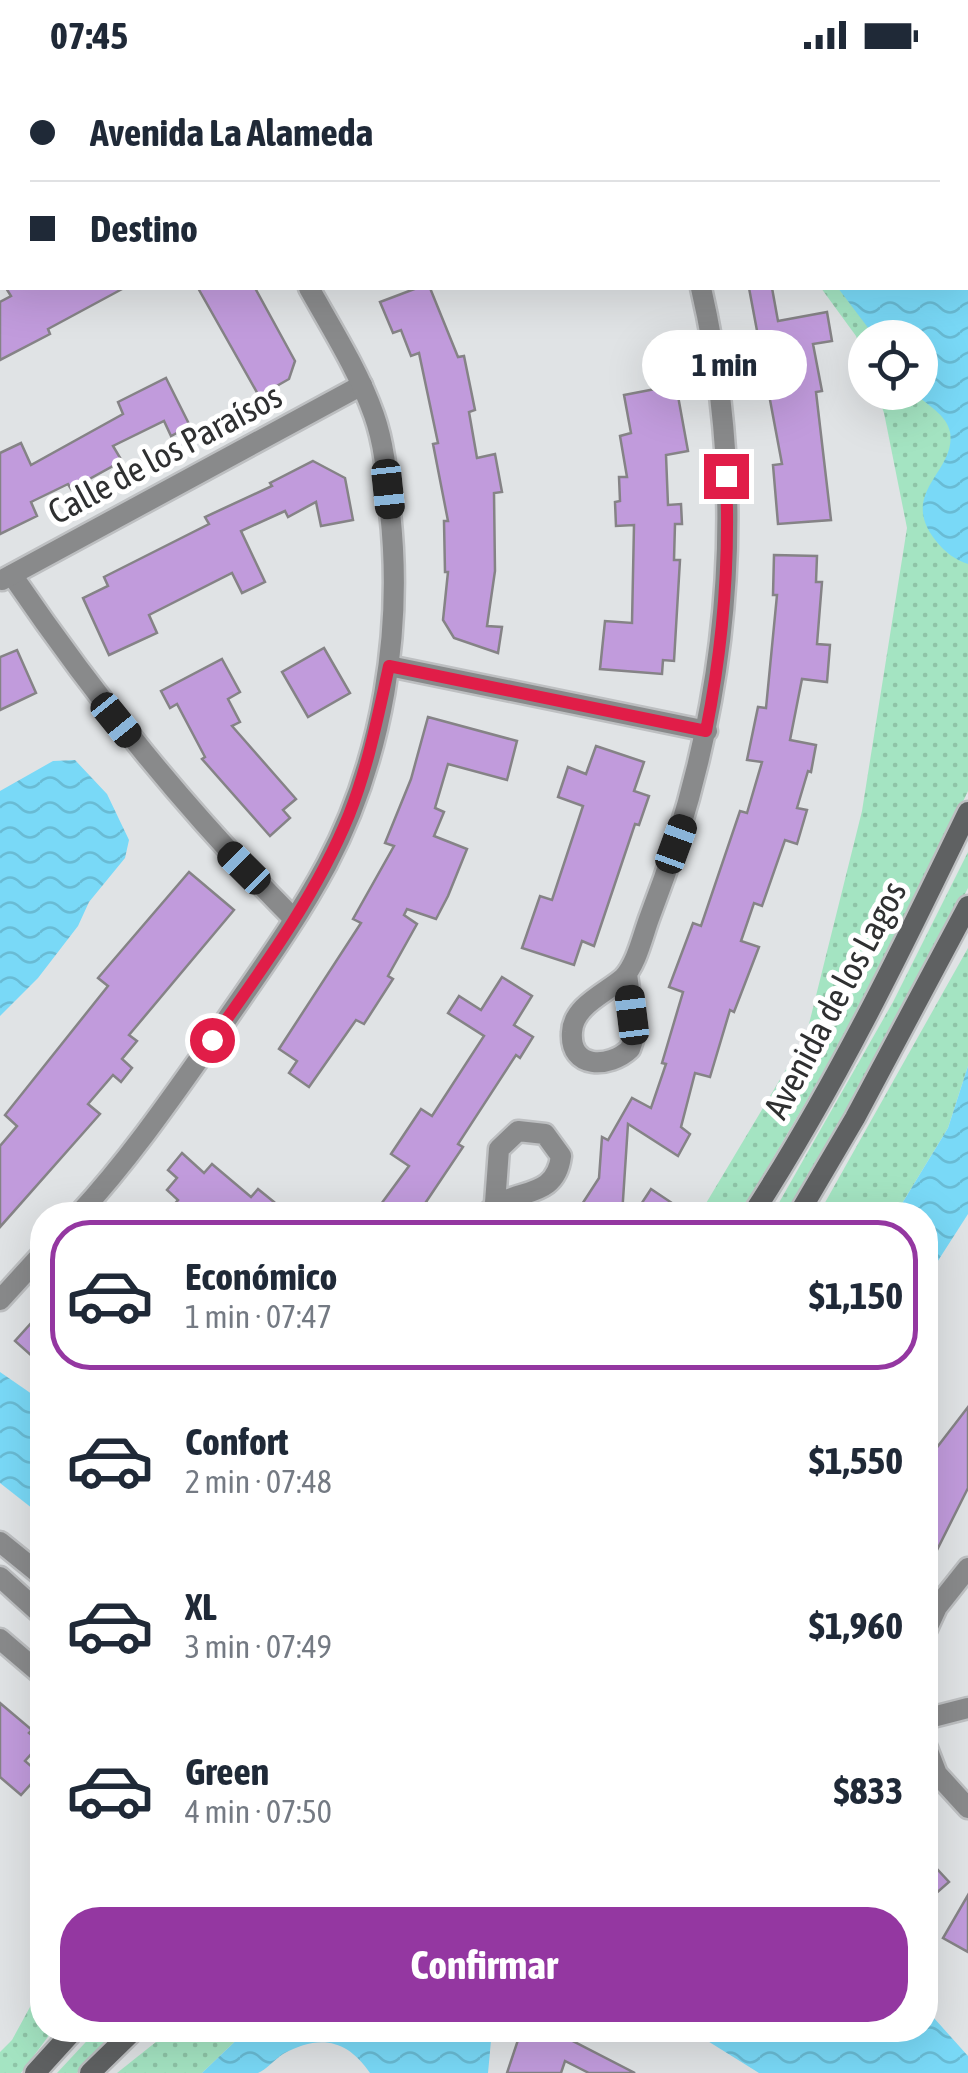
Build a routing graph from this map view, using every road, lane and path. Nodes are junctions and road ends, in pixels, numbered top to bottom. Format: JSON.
{"nodes":[{"id":1,"x":309,"y":290,"type":"edge"},
{"id":2,"x":701,"y":290,"type":"edge"},
{"id":3,"x":362,"y":385,"type":"junction"},
{"id":4,"x":6,"y":578,"type":"edge"},
{"id":5,"x":389,"y":666,"type":"junction"},
{"id":6,"x":706,"y":731,"type":"junction"},
{"id":7,"x":968,"y":812,"type":"edge"},
{"id":8,"x":968,"y":906,"type":"edge"},
{"id":9,"x":294,"y":919,"type":"junction"},
{"id":10,"x":627,"y":974,"type":"dead end"},
{"id":11,"x":91,"y":1202,"type":"edge"},
{"id":12,"x":760,"y":1202,"type":"edge"},
{"id":13,"x":806,"y":1202,"type":"edge"},
{"id":14,"x":30,"y":1267,"type":"edge"},
{"id":15,"x":0,"y":1300,"type":"edge"},
{"id":16,"x":0,"y":1542,"type":"edge"},
{"id":17,"x":30,"y":1566,"type":"edge"},
{"id":18,"x":968,"y":1568,"type":"edge"},
{"id":19,"x":0,"y":1577,"type":"edge"},
{"id":20,"x":30,"y":1603,"type":"edge"},
{"id":21,"x":938,"y":1605,"type":"edge"},
{"id":22,"x":0,"y":1640,"type":"edge"},
{"id":23,"x":30,"y":1665,"type":"edge"},
{"id":24,"x":968,"y":1708,"type":"edge"},
{"id":25,"x":938,"y":1716,"type":"edge"},
{"id":26,"x":938,"y":1775,"type":"edge"},
{"id":27,"x":968,"y":1808,"type":"edge"},
{"id":28,"x":63,"y":2042,"type":"edge"},
{"id":29,"x":122,"y":2042,"type":"edge"},
{"id":30,"x":35,"y":2073,"type":"edge"},
{"id":31,"x":90,"y":2073,"type":"edge"}],
"edges":[{"from":1,"to":3,"type":"street"},
{"from":2,"to":6,"type":"street"},
{"from":3,"to":4,"type":"street","name":"Calle de los Paraísos"},
{"from":3,"to":5,"type":"street"},
{"from":4,"to":9,"type":"street"},
{"from":5,"to":6,"type":"street"},
{"from":5,"to":9,"type":"street"},
{"from":6,"to":10,"type":"street"},
{"from":7,"to":12,"type":"street","name":"Avenida de los Lagos"},
{"from":8,"to":13,"type":"street","name":"Avenida de los Lagos"},
{"from":9,"to":11,"type":"street"},
{"from":14,"to":15,"type":"street"},
{"from":16,"to":17,"type":"street"},
{"from":18,"to":21,"type":"street"},
{"from":19,"to":20,"type":"street"},
{"from":22,"to":23,"type":"street"},
{"from":24,"to":25,"type":"street"},
{"from":26,"to":27,"type":"street"},
{"from":28,"to":30,"type":"street"},
{"from":29,"to":31,"type":"street"}]}
